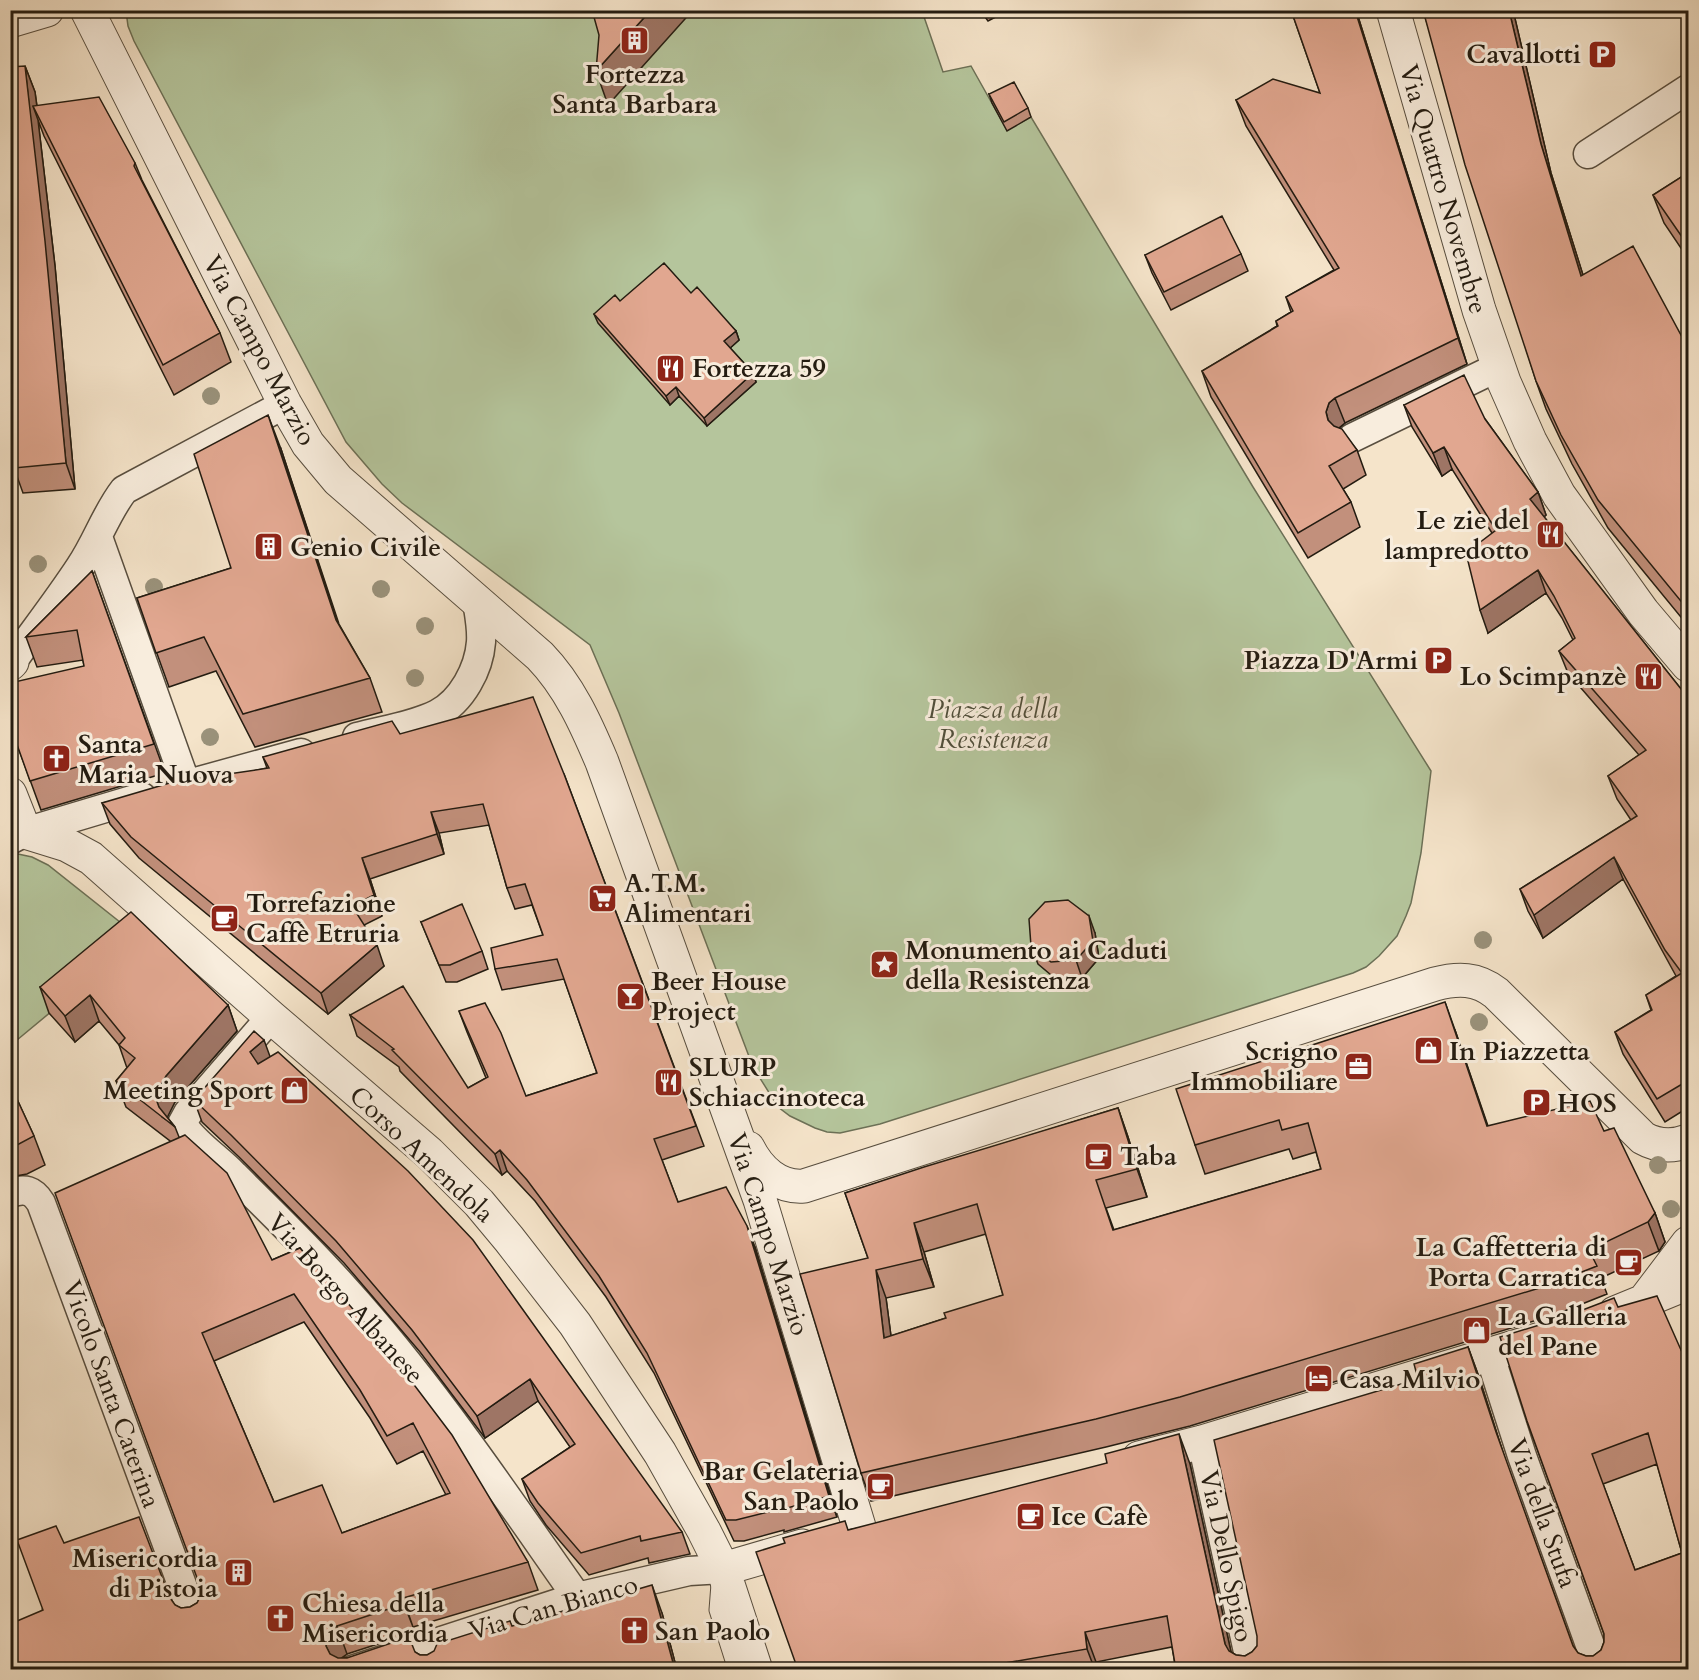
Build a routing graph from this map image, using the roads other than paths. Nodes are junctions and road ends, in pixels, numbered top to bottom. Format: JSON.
{"nodes":[{"id":1,"x":47,"y":10,"type":"edge"},
{"id":2,"x":87,"y":10,"type":"edge"},
{"id":3,"x":1393,"y":10,"type":"edge"},
{"id":4,"x":10,"y":21,"type":"edge"},
{"id":5,"x":1689,"y":89,"type":"edge"},
{"id":6,"x":1588,"y":154,"type":"dead end"},
{"id":7,"x":1498,"y":367,"type":"junction"},
{"id":8,"x":285,"y":404,"type":"junction"},
{"id":9,"x":1352,"y":438,"type":"edge"},
{"id":10,"x":98,"y":537,"type":"junction"},
{"id":11,"x":477,"y":601,"type":"junction"},
{"id":12,"x":11,"y":657,"type":"edge"},
{"id":13,"x":1689,"y":665,"type":"edge"},
{"id":14,"x":186,"y":784,"type":"junction"},
{"id":15,"x":10,"y":794,"type":"edge"},
{"id":16,"x":18,"y":836,"type":"edge"},
{"id":17,"x":271,"y":1017,"type":"junction"},
{"id":18,"x":728,"y":1109,"type":"junction"},
{"id":19,"x":1689,"y":1141,"type":"edge"},
{"id":20,"x":10,"y":1193,"type":"edge"},
{"id":21,"x":1689,"y":1243,"type":"edge"},
{"id":22,"x":1688,"y":1285,"type":"edge"},
{"id":23,"x":1644,"y":1301,"type":"junction"},
{"id":24,"x":1490,"y":1356,"type":"junction"},
{"id":25,"x":1202,"y":1442,"type":"junction"},
{"id":26,"x":1107,"y":1467,"type":"edge"},
{"id":27,"x":894,"y":1521,"type":"edge"},
{"id":28,"x":860,"y":1530,"type":"junction"},
{"id":29,"x":723,"y":1569,"type":"junction"},
{"id":30,"x":577,"y":1597,"type":"junction"},
{"id":31,"x":195,"y":1620,"type":"edge"},
{"id":32,"x":352,"y":1670,"type":"edge"},
{"id":33,"x":736,"y":1670,"type":"edge"},
{"id":34,"x":756,"y":1670,"type":"edge"},
{"id":35,"x":1252,"y":1670,"type":"edge"},
{"id":36,"x":1599,"y":1670,"type":"edge"}],
"edges":[{"from":1,"to":4,"type":"street"},
{"from":2,"to":8,"type":"street","name":"Via Campo Marzio"},
{"from":3,"to":7,"type":"street","name":"Via Quattro Novembre"},
{"from":5,"to":6,"type":"street"},
{"from":7,"to":9,"type":"street"},
{"from":7,"to":13,"type":"street","name":"Via Quattro Novembre"},
{"from":8,"to":10,"type":"street"},
{"from":8,"to":11,"type":"street","name":"Via Campo Marzio"},
{"from":10,"to":12,"type":"street"},
{"from":10,"to":14,"type":"street"},
{"from":11,"to":14,"type":"street"},
{"from":11,"to":18,"type":"street","name":"Via Campo Marzio"},
{"from":14,"to":16,"type":"street"},
{"from":15,"to":16,"type":"street"},
{"from":16,"to":17,"type":"street","name":"Corso Amendola"},
{"from":17,"to":29,"type":"street","name":"Corso Amendola"},
{"from":17,"to":30,"type":"street","name":"Via Borgo Albanese"},
{"from":18,"to":19,"type":"street"},
{"from":18,"to":28,"type":"street","name":"Via Campo Marzio"},
{"from":20,"to":31,"type":"street","name":"Vicolo Santa Caterina"},
{"from":21,"to":23,"type":"street"},
{"from":22,"to":23,"type":"street"},
{"from":23,"to":24,"type":"street"},
{"from":24,"to":25,"type":"street"},
{"from":24,"to":36,"type":"street","name":"Via della Stufa"},
{"from":25,"to":26,"type":"street"},
{"from":25,"to":35,"type":"street","name":"Via Dello Spigo"},
{"from":27,"to":28,"type":"street"},
{"from":28,"to":29,"type":"street"},
{"from":29,"to":30,"type":"street","name":"Via Can Bianco"},
{"from":29,"to":33,"type":"lane"},
{"from":29,"to":34,"type":"street","name":"Corso Amendola"},
{"from":30,"to":32,"type":"street","name":"Via Can Bianco"}]}
